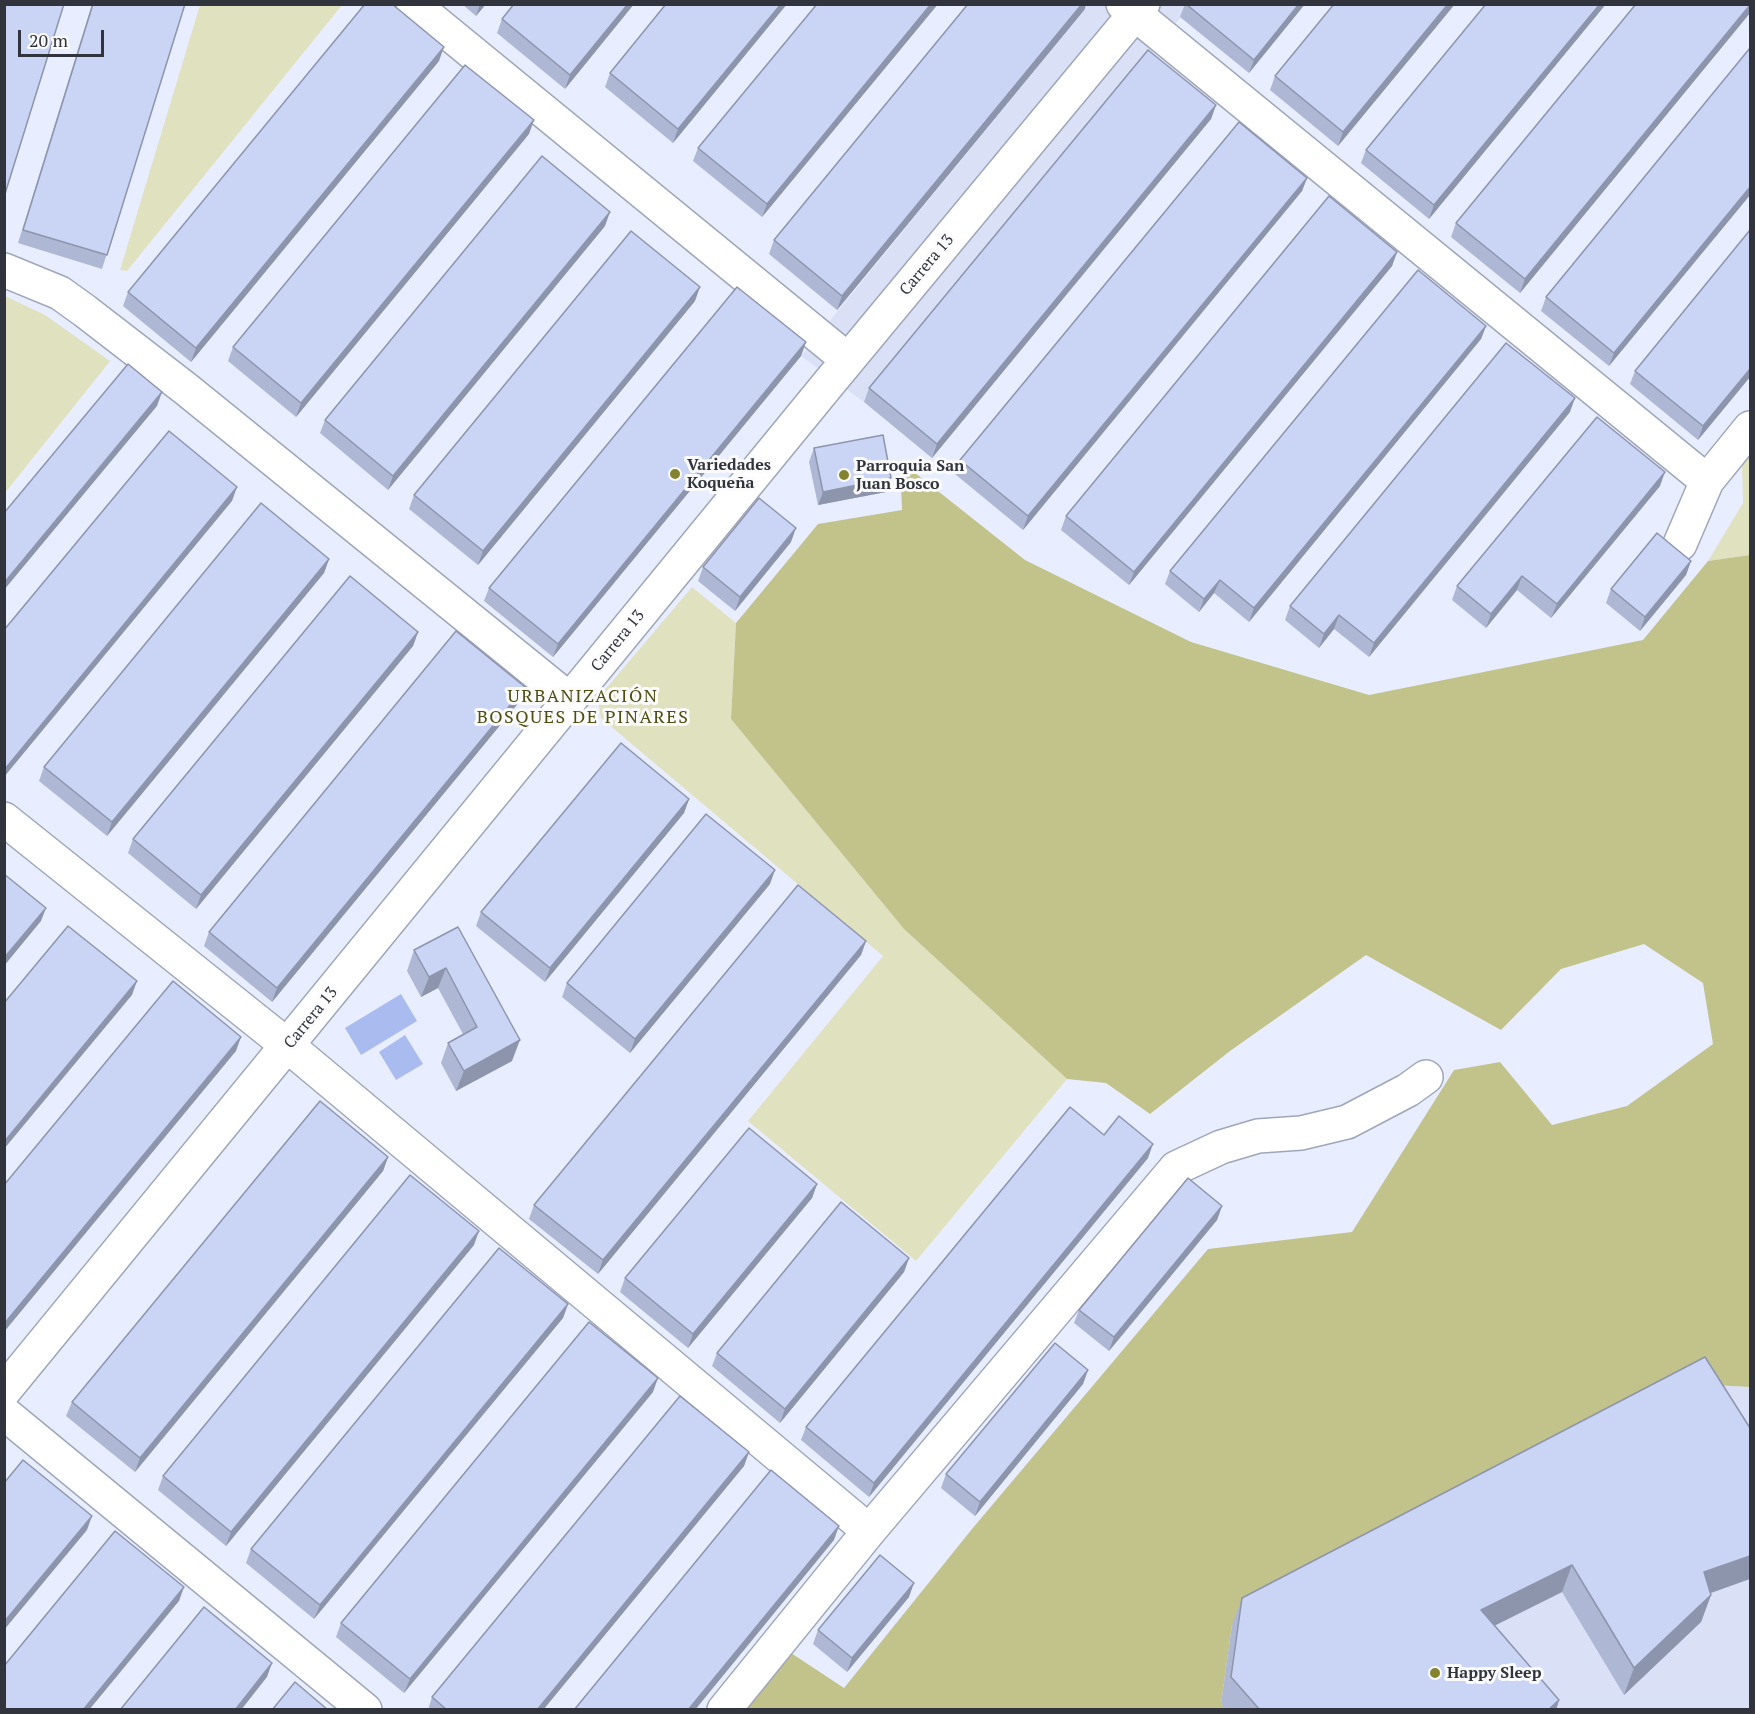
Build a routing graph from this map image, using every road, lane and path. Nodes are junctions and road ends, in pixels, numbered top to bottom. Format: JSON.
{"nodes":[{"id":1,"x":413,"y":4,"type":"edge"},
{"id":2,"x":1134,"y":8,"type":"edge"},
{"id":3,"x":4,"y":270,"type":"edge"},
{"id":4,"x":848,"y":360,"type":"junction"},
{"id":5,"x":1750,"y":428,"type":"edge"},
{"id":6,"x":1707,"y":481,"type":"junction"},
{"id":7,"x":1680,"y":544,"type":"dead end"},
{"id":8,"x":570,"y":700,"type":"junction"},
{"id":9,"x":4,"y":819,"type":"edge"},
{"id":10,"x":288,"y":1046,"type":"junction"},
{"id":11,"x":1426,"y":1077,"type":"dead end"},
{"id":12,"x":4,"y":1391,"type":"edge"},
{"id":13,"x":4,"y":1413,"type":"edge"},
{"id":14,"x":869,"y":1532,"type":"junction"},
{"id":15,"x":365,"y":1710,"type":"edge"},
{"id":16,"x":724,"y":1710,"type":"edge"}],
"edges":[{"from":1,"to":4,"type":"street"},
{"from":2,"to":4,"type":"street","name":"Carrera 13"},
{"from":2,"to":6,"type":"street"},
{"from":3,"to":8,"type":"street"},
{"from":4,"to":8,"type":"street","name":"Carrera 13"},
{"from":5,"to":6,"type":"street"},
{"from":6,"to":7,"type":"street"},
{"from":8,"to":10,"type":"street","name":"Carrera 13"},
{"from":9,"to":10,"type":"street"},
{"from":10,"to":12,"type":"street","name":"Carrera 13"},
{"from":10,"to":14,"type":"street"},
{"from":11,"to":14,"type":"street"},
{"from":13,"to":15,"type":"street"},
{"from":14,"to":16,"type":"street"}]}
